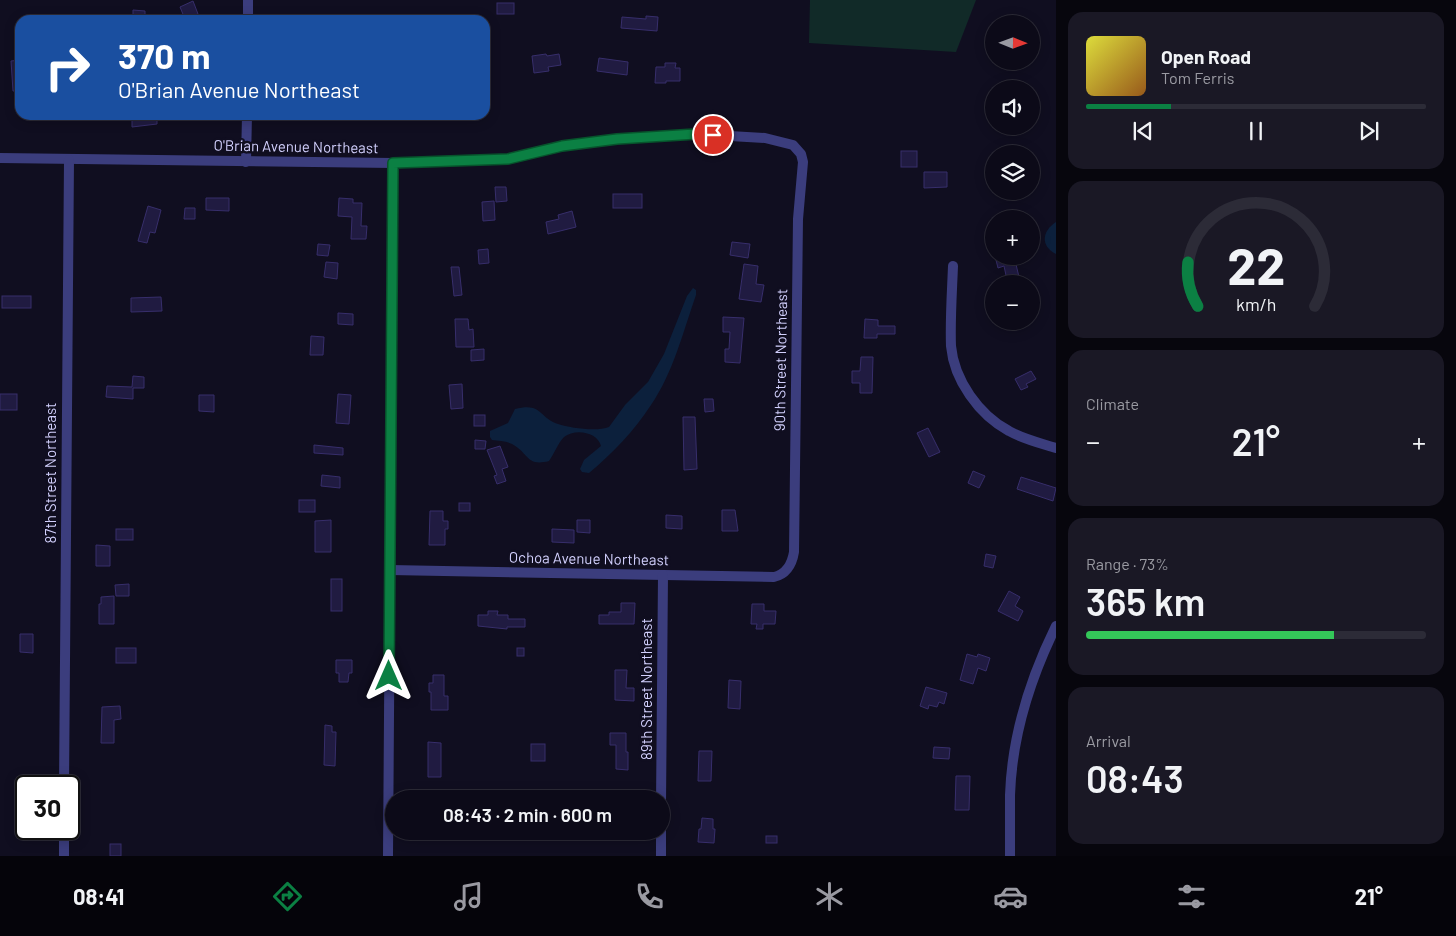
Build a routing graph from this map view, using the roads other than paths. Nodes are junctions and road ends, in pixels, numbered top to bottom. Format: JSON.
{"nodes":[{"id":1,"x":248,"y":0,"type":"edge"},
{"id":2,"x":248,"y":15,"type":"edge"},
{"id":3,"x":247,"y":120,"type":"edge"},
{"id":4,"x":798,"y":148,"type":"joint"},
{"id":5,"x":0,"y":158,"type":"edge"},
{"id":6,"x":69,"y":160,"type":"junction"},
{"id":7,"x":246,"y":162,"type":"junction"},
{"id":8,"x":393,"y":163,"type":"junction"},
{"id":9,"x":953,"y":266,"type":"dead end"},
{"id":10,"x":1056,"y":448,"type":"edge"},
{"id":11,"x":390,"y":570,"type":"junction"},
{"id":12,"x":786,"y":571,"type":"joint"},
{"id":13,"x":663,"y":575,"type":"junction"},
{"id":14,"x":1056,"y":626,"type":"edge"},
{"id":15,"x":64,"y":775,"type":"edge"},
{"id":16,"x":661,"y":790,"type":"edge"},
{"id":17,"x":64,"y":840,"type":"edge"},
{"id":18,"x":661,"y":840,"type":"edge"},
{"id":19,"x":64,"y":856,"type":"edge"},
{"id":20,"x":388,"y":856,"type":"edge"},
{"id":21,"x":661,"y":856,"type":"edge"},
{"id":22,"x":1010,"y":856,"type":"edge"}],
"edges":[{"from":1,"to":2,"type":"street"},
{"from":3,"to":7,"type":"street"},
{"from":4,"to":8,"type":"street","name":"O'Brian Avenue Northeast"},
{"from":4,"to":12,"type":"street","name":"90th Street Northeast"},
{"from":5,"to":6,"type":"street","name":"O'Brian Avenue Northeast"},
{"from":6,"to":7,"type":"street","name":"O'Brian Avenue Northeast"},
{"from":6,"to":15,"type":"street","name":"87th Street Northeast"},
{"from":7,"to":8,"type":"street","name":"O'Brian Avenue Northeast"},
{"from":8,"to":11,"type":"street"},
{"from":9,"to":10,"type":"street"},
{"from":11,"to":13,"type":"street","name":"Ochoa Avenue Northeast"},
{"from":11,"to":20,"type":"street"},
{"from":12,"to":13,"type":"street","name":"Ochoa Avenue Northeast"},
{"from":13,"to":16,"type":"street","name":"89th Street Northeast"},
{"from":14,"to":22,"type":"street"},
{"from":17,"to":19,"type":"street"},
{"from":18,"to":21,"type":"street"}]}
